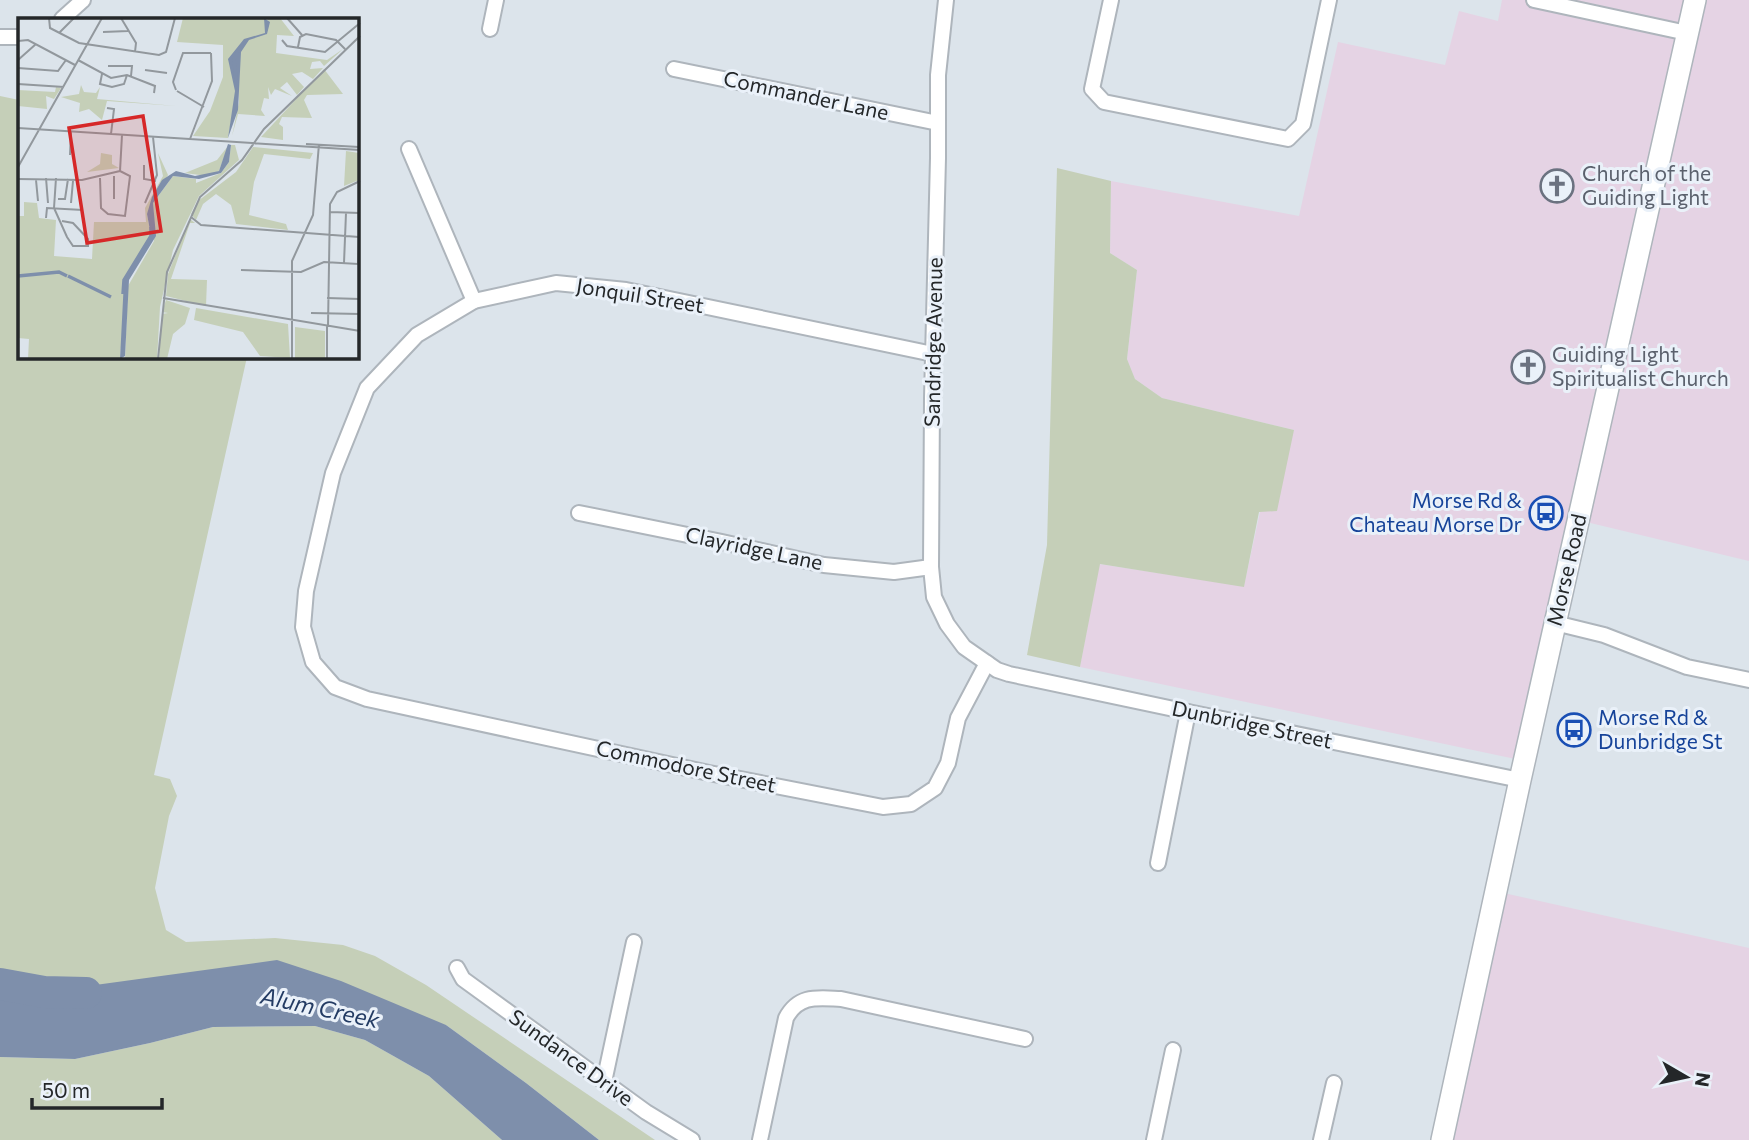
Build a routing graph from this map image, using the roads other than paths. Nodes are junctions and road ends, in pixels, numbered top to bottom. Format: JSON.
{"nodes":[{"id":1,"x":83,"y":0,"type":"edge"},
{"id":2,"x":496,"y":0,"type":"edge"},
{"id":3,"x":946,"y":0,"type":"edge"},
{"id":4,"x":1111,"y":0,"type":"edge"},
{"id":5,"x":1329,"y":0,"type":"edge"},
{"id":6,"x":1534,"y":0,"type":"edge"},
{"id":7,"x":1695,"y":0,"type":"edge"},
{"id":8,"x":63,"y":18,"type":"edge"},
{"id":9,"x":490,"y":29,"type":"dead end"},
{"id":10,"x":1687,"y":33,"type":"junction"},
{"id":11,"x":0,"y":37,"type":"edge"},
{"id":12,"x":18,"y":37,"type":"edge"},
{"id":13,"x":674,"y":69,"type":"dead end"},
{"id":14,"x":938,"y":123,"type":"junction"},
{"id":15,"x":409,"y":149,"type":"dead end"},
{"id":16,"x":474,"y":301,"type":"junction"},
{"id":17,"x":933,"y":354,"type":"junction"},
{"id":18,"x":579,"y":513,"type":"dead end"},
{"id":19,"x":931,"y":567,"type":"junction"},
{"id":20,"x":1555,"y":623,"type":"junction"},
{"id":21,"x":313,"y":662,"type":"joint"},
{"id":22,"x":987,"y":663,"type":"junction"},
{"id":23,"x":1749,"y":680,"type":"edge"},
{"id":24,"x":1188,"y":712,"type":"junction"},
{"id":25,"x":1520,"y":780,"type":"junction"},
{"id":26,"x":1158,"y":863,"type":"dead end"},
{"id":27,"x":634,"y":942,"type":"dead end"},
{"id":28,"x":457,"y":968,"type":"dead end"},
{"id":29,"x":1025,"y":1039,"type":"dead end"},
{"id":30,"x":1173,"y":1050,"type":"dead end"},
{"id":31,"x":604,"y":1083,"type":"junction"},
{"id":32,"x":1334,"y":1083,"type":"dead end"},
{"id":33,"x":692,"y":1140,"type":"edge"},
{"id":34,"x":760,"y":1140,"type":"edge"},
{"id":35,"x":1154,"y":1140,"type":"edge"},
{"id":36,"x":1321,"y":1140,"type":"edge"},
{"id":37,"x":1442,"y":1140,"type":"edge"}],
"edges":[{"from":1,"to":8,"type":"street"},
{"from":2,"to":9,"type":"street"},
{"from":3,"to":14,"type":"street","name":"Sandridge Avenue"},
{"from":4,"to":5,"type":"street"},
{"from":6,"to":10,"type":"street"},
{"from":7,"to":10,"type":"main road","name":"Morse Road"},
{"from":10,"to":20,"type":"main road","name":"Morse Road"},
{"from":11,"to":12,"type":"street"},
{"from":13,"to":14,"type":"street","name":"Commander Lane"},
{"from":14,"to":17,"type":"street","name":"Sandridge Avenue"},
{"from":15,"to":16,"type":"street"},
{"from":16,"to":17,"type":"street","name":"Jonquil Street"},
{"from":16,"to":21,"type":"street","name":"Jonquil Street"},
{"from":17,"to":19,"type":"street","name":"Sandridge Avenue"},
{"from":18,"to":19,"type":"street","name":"Clayridge Lane"},
{"from":19,"to":22,"type":"street","name":"Sandridge Avenue"},
{"from":20,"to":23,"type":"street"},
{"from":20,"to":25,"type":"main road","name":"Morse Road"},
{"from":21,"to":22,"type":"street","name":"Commodore Street"},
{"from":22,"to":24,"type":"street","name":"Dunbridge Street"},
{"from":24,"to":25,"type":"street","name":"Dunbridge Street"},
{"from":24,"to":26,"type":"street"},
{"from":25,"to":37,"type":"main road","name":"Morse Road"},
{"from":27,"to":31,"type":"street"},
{"from":28,"to":31,"type":"street","name":"Sundance Drive"},
{"from":29,"to":34,"type":"street"},
{"from":30,"to":35,"type":"street"},
{"from":31,"to":33,"type":"street","name":"Sundance Drive"},
{"from":32,"to":36,"type":"street"}]}
